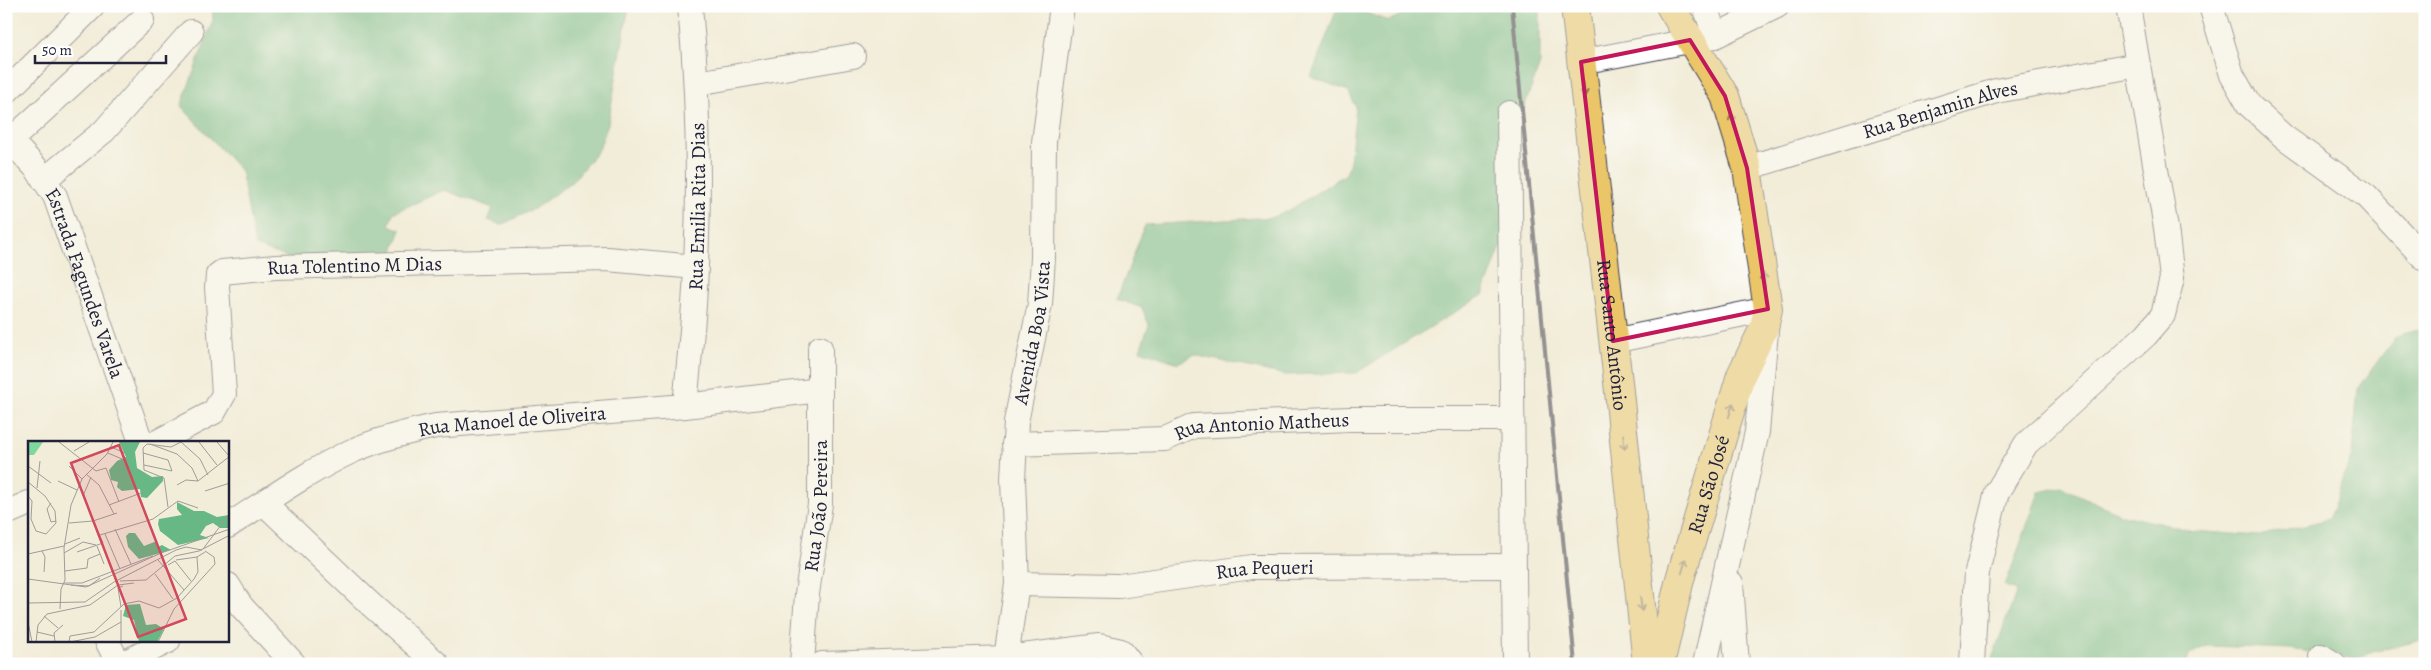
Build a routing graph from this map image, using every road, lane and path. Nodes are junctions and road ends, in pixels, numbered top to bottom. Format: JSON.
{"nodes":[{"id":1,"x":93,"y":6,"type":"edge"},
{"id":2,"x":690,"y":6,"type":"edge"},
{"id":3,"x":1062,"y":6,"type":"edge"},
{"id":4,"x":1575,"y":6,"type":"edge"},
{"id":5,"x":1670,"y":6,"type":"edge"},
{"id":6,"x":1705,"y":6,"type":"edge"},
{"id":7,"x":1777,"y":6,"type":"edge"},
{"id":8,"x":2128,"y":6,"type":"edge"},
{"id":9,"x":2211,"y":6,"type":"edge"},
{"id":10,"x":142,"y":20,"type":"dead end"},
{"id":11,"x":191,"y":32,"type":"dead end"},
{"id":12,"x":1703,"y":38,"type":"junction"},
{"id":13,"x":853,"y":56,"type":"dead end"},
{"id":14,"x":1581,"y":62,"type":"junction"},
{"id":15,"x":2138,"y":65,"type":"junction"},
{"id":16,"x":697,"y":83,"type":"junction"},
{"id":17,"x":6,"y":92,"type":"edge"},
{"id":18,"x":1509,"y":113,"type":"dead end"},
{"id":19,"x":9,"y":138,"type":"edge"},
{"id":20,"x":1747,"y":168,"type":"junction"},
{"id":21,"x":44,"y":180,"type":"junction"},
{"id":22,"x":2425,"y":259,"type":"edge"},
{"id":23,"x":696,"y":267,"type":"junction"},
{"id":24,"x":1768,"y":310,"type":"junction"},
{"id":25,"x":1613,"y":341,"type":"junction"},
{"id":26,"x":820,"y":348,"type":"dead end"},
{"id":27,"x":820,"y":390,"type":"junction"},
{"id":28,"x":685,"y":406,"type":"junction"},
{"id":29,"x":1512,"y":419,"type":"junction"},
{"id":30,"x":141,"y":441,"type":"edge"},
{"id":31,"x":159,"y":441,"type":"edge"},
{"id":32,"x":1014,"y":444,"type":"junction"},
{"id":33,"x":28,"y":503,"type":"edge"},
{"id":34,"x":264,"y":503,"type":"junction"},
{"id":35,"x":6,"y":513,"type":"edge"},
{"id":36,"x":229,"y":525,"type":"edge"},
{"id":37,"x":1729,"y":561,"type":"junction"},
{"id":38,"x":1513,"y":566,"type":"junction"},
{"id":39,"x":1017,"y":584,"type":"junction"},
{"id":40,"x":229,"y":589,"type":"edge"},
{"id":41,"x":234,"y":610,"type":"edge"},
{"id":42,"x":108,"y":642,"type":"edge"},
{"id":43,"x":166,"y":642,"type":"edge"},
{"id":44,"x":1006,"y":658,"type":"junction"},
{"id":45,"x":120,"y":664,"type":"edge"},
{"id":46,"x":294,"y":664,"type":"edge"},
{"id":47,"x":437,"y":664,"type":"edge"},
{"id":48,"x":802,"y":664,"type":"edge"},
{"id":49,"x":822,"y":664,"type":"edge"},
{"id":50,"x":1131,"y":664,"type":"edge"},
{"id":51,"x":1515,"y":664,"type":"edge"},
{"id":52,"x":1647,"y":664,"type":"edge"},
{"id":53,"x":1660,"y":664,"type":"edge"},
{"id":54,"x":1706,"y":664,"type":"edge"},
{"id":55,"x":1738,"y":664,"type":"edge"},
{"id":56,"x":1972,"y":664,"type":"edge"}],
"edges":[{"from":1,"to":17,"type":"street"},
{"from":2,"to":16,"type":"street","name":"Rua Emilia Rita Dias"},
{"from":3,"to":32,"type":"street","name":"Avenida Boa Vista"},
{"from":4,"to":14,"type":"main road","name":"Rua Santo Antônio"},
{"from":5,"to":12,"type":"main road","name":"Rua São José"},
{"from":6,"to":12,"type":"street","name":"Rua São José"},
{"from":7,"to":12,"type":"street"},
{"from":8,"to":15,"type":"street"},
{"from":9,"to":22,"type":"street"},
{"from":10,"to":19,"type":"street"},
{"from":11,"to":21,"type":"street"},
{"from":12,"to":14,"type":"street"},
{"from":20,"to":12,"type":"main road","name":"Rua São José","one_way":true},
{"from":13,"to":16,"type":"street"},
{"from":14,"to":25,"type":"main road","name":"Rua Santo Antônio","one_way":true},
{"from":15,"to":20,"type":"street","name":"Rua Benjamin Alves"},
{"from":15,"to":56,"type":"street"},
{"from":16,"to":23,"type":"street","name":"Rua Emilia Rita Dias"},
{"from":18,"to":29,"type":"street"},
{"from":19,"to":21,"type":"street","name":"Estrada Fagundes Varela"},
{"from":24,"to":20,"type":"main road","name":"Rua São José","one_way":true},
{"from":21,"to":30,"type":"street","name":"Estrada Fagundes Varela"},
{"from":23,"to":28,"type":"street","name":"Rua Emilia Rita Dias"},
{"from":23,"to":31,"type":"street","name":"Rua Tolentino M Dias"},
{"from":24,"to":25,"type":"street"},
{"from":24,"to":37,"type":"street","name":"Rua São José"},
{"from":53,"to":24,"type":"main road","name":"Rua São José","one_way":true},
{"from":25,"to":52,"type":"main road","name":"Rua Santo Antônio","one_way":true},
{"from":26,"to":27,"type":"street","name":"Rua João Pereira"},
{"from":27,"to":28,"type":"street","name":"Rua Manoel de Oliveira"},
{"from":27,"to":48,"type":"street","name":"Rua João Pereira"},
{"from":28,"to":34,"type":"street","name":"Rua Manoel de Oliveira"},
{"from":29,"to":32,"type":"street","name":"Rua Antonio Matheus"},
{"from":29,"to":38,"type":"street"},
{"from":32,"to":39,"type":"street","name":"Avenida Boa Vista"},
{"from":33,"to":35,"type":"street"},
{"from":34,"to":36,"type":"street","name":"Rua Manoel de Oliveira"},
{"from":34,"to":47,"type":"street"},
{"from":37,"to":54,"type":"street","name":"Rua São José"},
{"from":37,"to":55,"type":"street"},
{"from":38,"to":39,"type":"street","name":"Rua Pequeri"},
{"from":38,"to":51,"type":"street"},
{"from":39,"to":44,"type":"street","name":"Avenida Boa Vista"},
{"from":40,"to":41,"type":"street"},
{"from":41,"to":46,"type":"street"},
{"from":42,"to":45,"type":"street"},
{"from":43,"to":45,"type":"street"},
{"from":44,"to":49,"type":"street"},
{"from":44,"to":50,"type":"street"}]}
